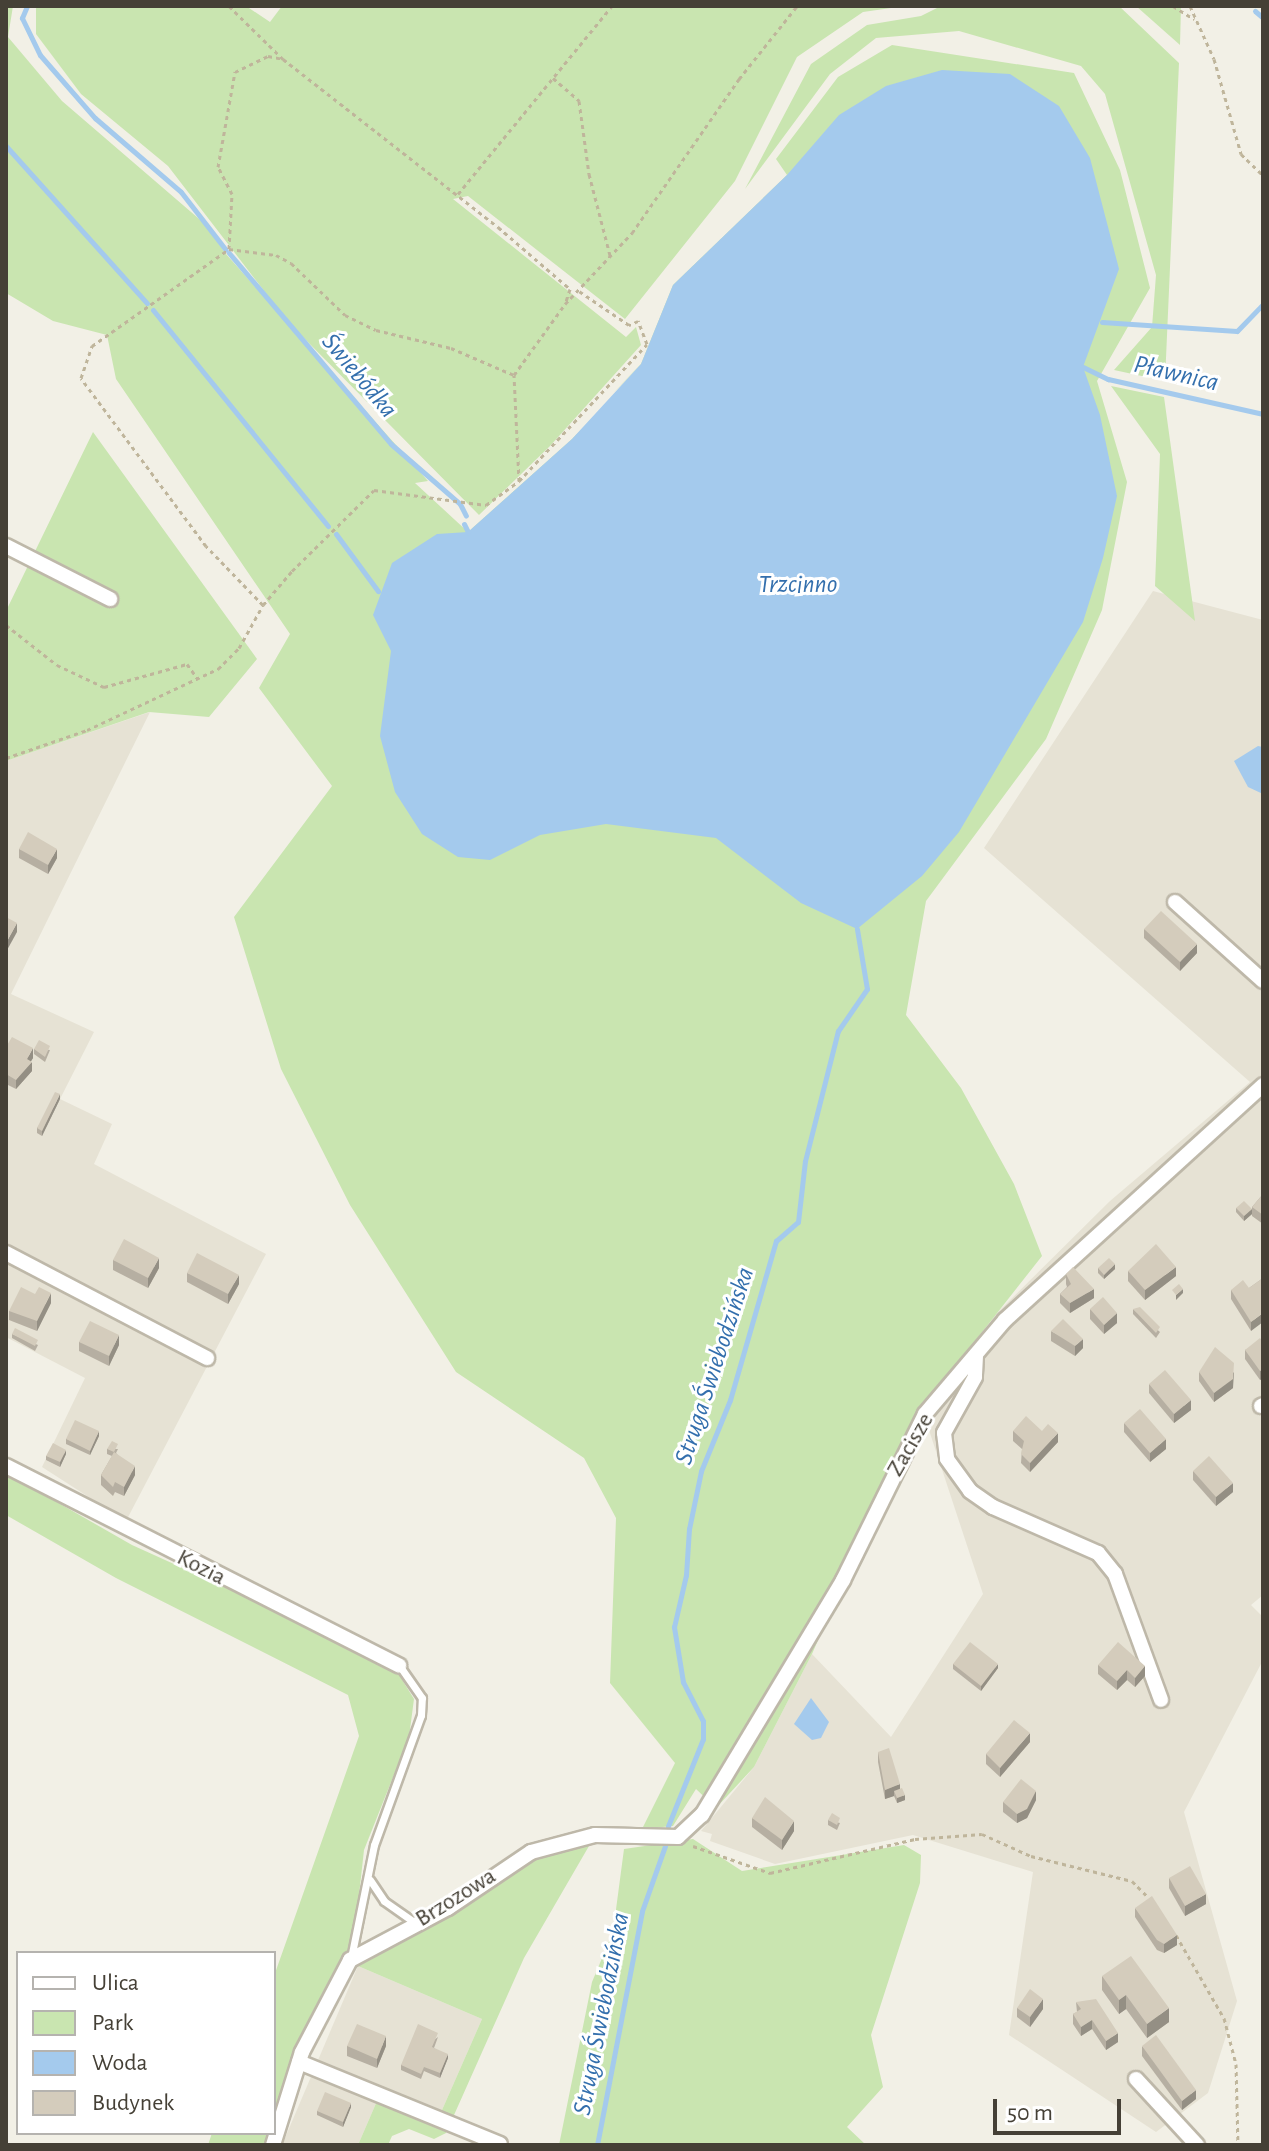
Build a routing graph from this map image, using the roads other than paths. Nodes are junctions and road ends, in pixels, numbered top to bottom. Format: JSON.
{"nodes":[{"id":1,"x":6,"y":546,"type":"edge"},
{"id":2,"x":110,"y":599,"type":"dead end"},
{"id":3,"x":1175,"y":902,"type":"dead end"},
{"id":4,"x":1263,"y":981,"type":"edge"},
{"id":5,"x":1263,"y":1085,"type":"edge"},
{"id":6,"x":6,"y":1253,"type":"edge"},
{"id":7,"x":976,"y":1356,"type":"junction"},
{"id":8,"x":207,"y":1358,"type":"dead end"},
{"id":9,"x":6,"y":1466,"type":"edge"},
{"id":10,"x":399,"y":1665,"type":"joint"},
{"id":11,"x":1161,"y":1700,"type":"dead end"},
{"id":12,"x":678,"y":1837,"type":"joint"},
{"id":13,"x":370,"y":1880,"type":"junction"},
{"id":14,"x":416,"y":1923,"type":"junction"},
{"id":15,"x":350,"y":1960,"type":"junction"},
{"id":16,"x":299,"y":2062,"type":"junction"},
{"id":17,"x":1136,"y":2079,"type":"dead end"},
{"id":18,"x":500,"y":2144,"type":"edge"},
{"id":19,"x":273,"y":2145,"type":"edge"},
{"id":20,"x":1197,"y":2145,"type":"edge"}],
"edges":[{"from":1,"to":2,"type":"street"},
{"from":3,"to":4,"type":"street"},
{"from":5,"to":7,"type":"street","name":"Zacisze"},
{"from":6,"to":8,"type":"street"},
{"from":7,"to":11,"type":"street"},
{"from":7,"to":12,"type":"street","name":"Zacisze"},
{"from":9,"to":10,"type":"street","name":"Kozia"},
{"from":10,"to":13,"type":"lane"},
{"from":12,"to":14,"type":"street","name":"Brzozowa"},
{"from":13,"to":14,"type":"lane"},
{"from":13,"to":15,"type":"lane"},
{"from":14,"to":15,"type":"street","name":"Brzozowa"},
{"from":15,"to":16,"type":"street","name":"Brzozowa"},
{"from":16,"to":18,"type":"street"},
{"from":16,"to":19,"type":"street","name":"Brzozowa"},
{"from":17,"to":20,"type":"street"}]}
